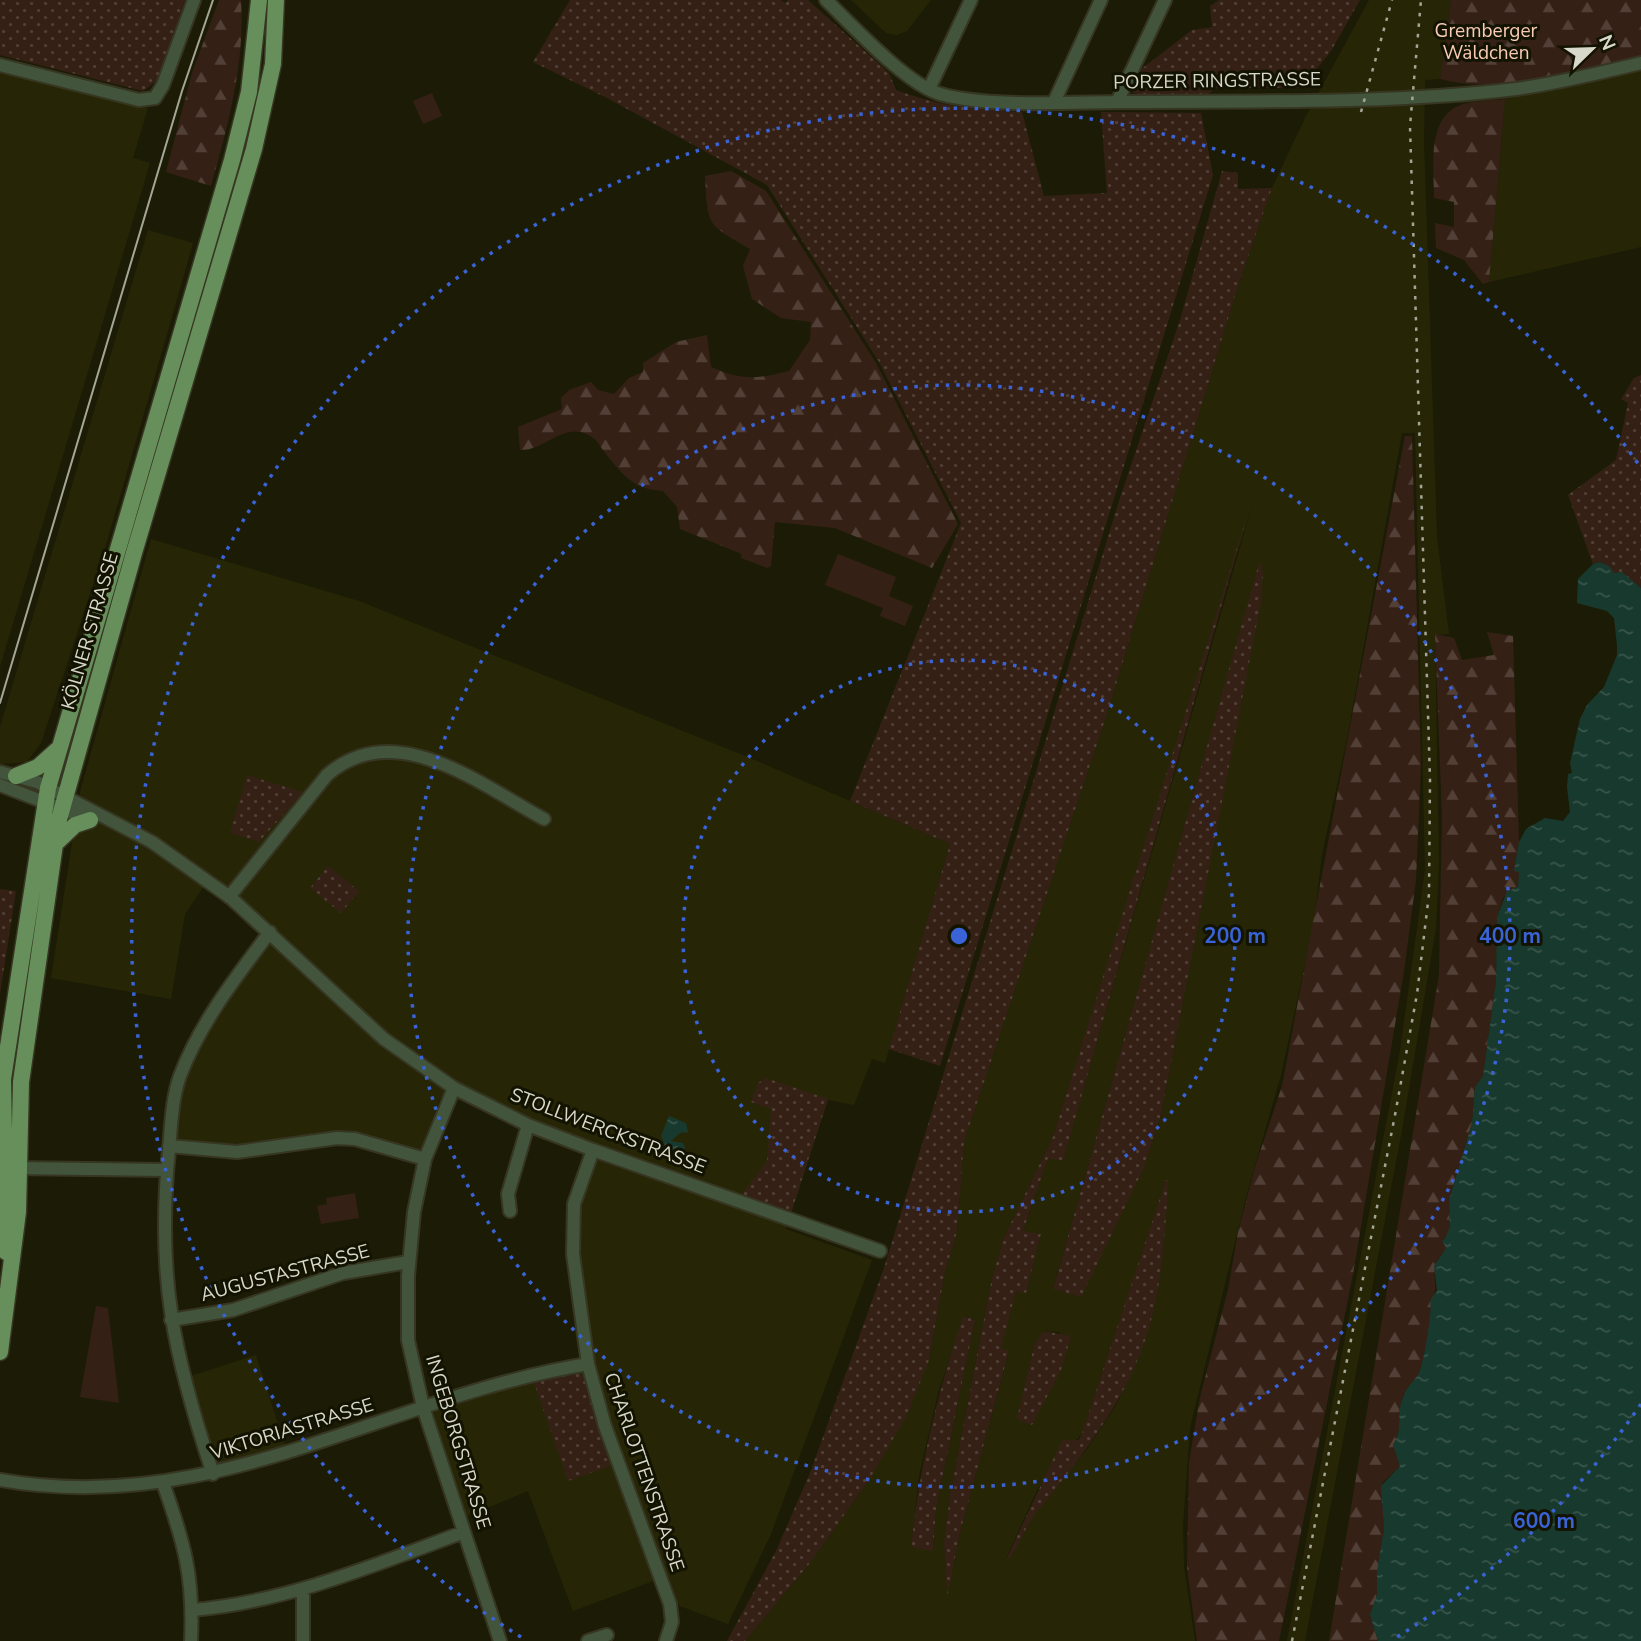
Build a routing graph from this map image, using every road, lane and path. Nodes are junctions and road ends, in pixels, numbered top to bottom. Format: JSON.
{"nodes":[{"id":1,"x":194,"y":0,"type":"edge"},
{"id":2,"x":259,"y":0,"type":"edge"},
{"id":3,"x":276,"y":0,"type":"edge"},
{"id":4,"x":826,"y":0,"type":"edge"},
{"id":5,"x":971,"y":0,"type":"edge"},
{"id":6,"x":1101,"y":0,"type":"edge"},
{"id":7,"x":1165,"y":0,"type":"edge"},
{"id":8,"x":1641,"y":64,"type":"edge"},
{"id":9,"x":0,"y":65,"type":"edge"},
{"id":10,"x":929,"y":89,"type":"junction"},
{"id":11,"x":1054,"y":102,"type":"junction"},
{"id":12,"x":1117,"y":102,"type":"junction"},
{"id":13,"x":115,"y":556,"type":"junction"},
{"id":14,"x":132,"y":561,"type":"junction"},
{"id":15,"x":59,"y":749,"type":"junction"},
{"id":16,"x":0,"y":772,"type":"edge"},
{"id":17,"x":16,"y":776,"type":"junction"},
{"id":18,"x":0,"y":785,"type":"edge"},
{"id":19,"x":46,"y":796,"type":"junction"},
{"id":20,"x":63,"y":803,"type":"junction"},
{"id":21,"x":544,"y":819,"type":"dead end"},
{"id":22,"x":90,"y":820,"type":"junction"},
{"id":23,"x":115,"y":823,"type":"junction"},
{"id":24,"x":54,"y":845,"type":"junction"},
{"id":25,"x":229,"y":897,"type":"junction"},
{"id":26,"x":270,"y":932,"type":"junction"},
{"id":27,"x":454,"y":1088,"type":"junction"},
{"id":28,"x":528,"y":1125,"type":"junction"},
{"id":29,"x":169,"y":1146,"type":"junction"},
{"id":30,"x":593,"y":1150,"type":"junction"},
{"id":31,"x":425,"y":1159,"type":"junction"},
{"id":32,"x":7,"y":1168,"type":"edge"},
{"id":33,"x":167,"y":1170,"type":"junction"},
{"id":34,"x":510,"y":1211,"type":"dead end"},
{"id":35,"x":880,"y":1251,"type":"dead end"},
{"id":36,"x":408,"y":1262,"type":"junction"},
{"id":37,"x":171,"y":1320,"type":"junction"},
{"id":38,"x":0,"y":1352,"type":"edge"},
{"id":39,"x":588,"y":1364,"type":"junction"},
{"id":40,"x":423,"y":1407,"type":"junction"},
{"id":41,"x":213,"y":1475,"type":"junction"},
{"id":42,"x":0,"y":1480,"type":"edge"},
{"id":43,"x":163,"y":1483,"type":"junction"},
{"id":44,"x":464,"y":1532,"type":"junction"},
{"id":45,"x":303,"y":1590,"type":"junction"},
{"id":46,"x":192,"y":1610,"type":"junction"},
{"id":47,"x":607,"y":1635,"type":"dead end"},
{"id":48,"x":191,"y":1641,"type":"edge"},
{"id":49,"x":303,"y":1641,"type":"edge"},
{"id":50,"x":500,"y":1641,"type":"edge"},
{"id":51,"x":588,"y":1641,"type":"edge"},
{"id":52,"x":666,"y":1641,"type":"edge"}],
"edges":[{"from":1,"to":9,"type":"street"},
{"from":2,"to":13,"type":"main road","name":"KÖLNER STRASSE"},
{"from":3,"to":14,"type":"main road","name":"KÖLNER STRASSE"},
{"from":4,"to":10,"type":"street","name":"PORZER RINGSTRASSE"},
{"from":5,"to":10,"type":"street"},
{"from":6,"to":11,"type":"street"},
{"from":7,"to":12,"type":"street"},
{"from":8,"to":12,"type":"street","name":"PORZER RINGSTRASSE"},
{"from":10,"to":11,"type":"street","name":"PORZER RINGSTRASSE"},
{"from":11,"to":12,"type":"street","name":"PORZER RINGSTRASSE"},
{"from":13,"to":14,"type":"main road"},
{"from":13,"to":15,"type":"main road","name":"KÖLNER STRASSE"},
{"from":14,"to":20,"type":"main road","name":"KÖLNER STRASSE"},
{"from":15,"to":17,"type":"main road"},
{"from":15,"to":19,"type":"main road","name":"KÖLNER STRASSE"},
{"from":16,"to":17,"type":"street"},
{"from":17,"to":19,"type":"street"},
{"from":18,"to":19,"type":"street"},
{"from":19,"to":20,"type":"street","name":"STOLLWERCKSTRASSE"},
{"from":19,"to":32,"type":"main road","name":"KÖLNER STRASSE"},
{"from":20,"to":22,"type":"street","name":"STOLLWERCKSTRASSE"},
{"from":20,"to":23,"type":"street","name":"STOLLWERCKSTRASSE"},
{"from":20,"to":24,"type":"main road","name":"KÖLNER STRASSE"},
{"from":21,"to":25,"type":"street"},
{"from":22,"to":23,"type":"street","name":"STOLLWERCKSTRASSE"},
{"from":22,"to":24,"type":"main road"},
{"from":23,"to":25,"type":"street","name":"STOLLWERCKSTRASSE"},
{"from":24,"to":32,"type":"main road","name":"KÖLNER STRASSE"},
{"from":25,"to":26,"type":"street","name":"STOLLWERCKSTRASSE"},
{"from":26,"to":27,"type":"street","name":"STOLLWERCKSTRASSE"},
{"from":26,"to":29,"type":"street"},
{"from":27,"to":28,"type":"street","name":"STOLLWERCKSTRASSE"},
{"from":27,"to":31,"type":"street","name":"INGEBORGSTRASSE"},
{"from":28,"to":30,"type":"street","name":"STOLLWERCKSTRASSE"},
{"from":28,"to":34,"type":"street"},
{"from":29,"to":31,"type":"street"},
{"from":29,"to":33,"type":"street"},
{"from":30,"to":35,"type":"street","name":"STOLLWERCKSTRASSE"},
{"from":30,"to":39,"type":"street","name":"CHARLOTTENSTRASSE"},
{"from":31,"to":36,"type":"street","name":"INGEBORGSTRASSE"},
{"from":32,"to":33,"type":"street"},
{"from":32,"to":38,"type":"main road","name":"KÖLNER STRASSE"},
{"from":33,"to":37,"type":"street"},
{"from":36,"to":37,"type":"street","name":"AUGUSTASTRASSE"},
{"from":36,"to":40,"type":"street","name":"INGEBORGSTRASSE"},
{"from":37,"to":41,"type":"street"},
{"from":39,"to":40,"type":"street","name":"VIKTORIASTRASSE"},
{"from":39,"to":52,"type":"street","name":"CHARLOTTENSTRASSE"},
{"from":40,"to":41,"type":"street","name":"VIKTORIASTRASSE"},
{"from":40,"to":44,"type":"street","name":"INGEBORGSTRASSE"},
{"from":41,"to":43,"type":"street","name":"VIKTORIASTRASSE"},
{"from":42,"to":43,"type":"street","name":"VIKTORIASTRASSE"},
{"from":43,"to":46,"type":"street"},
{"from":44,"to":45,"type":"street"},
{"from":44,"to":50,"type":"street","name":"INGEBORGSTRASSE"},
{"from":45,"to":46,"type":"street"},
{"from":45,"to":49,"type":"street"},
{"from":46,"to":48,"type":"street"},
{"from":47,"to":51,"type":"street"}]}
